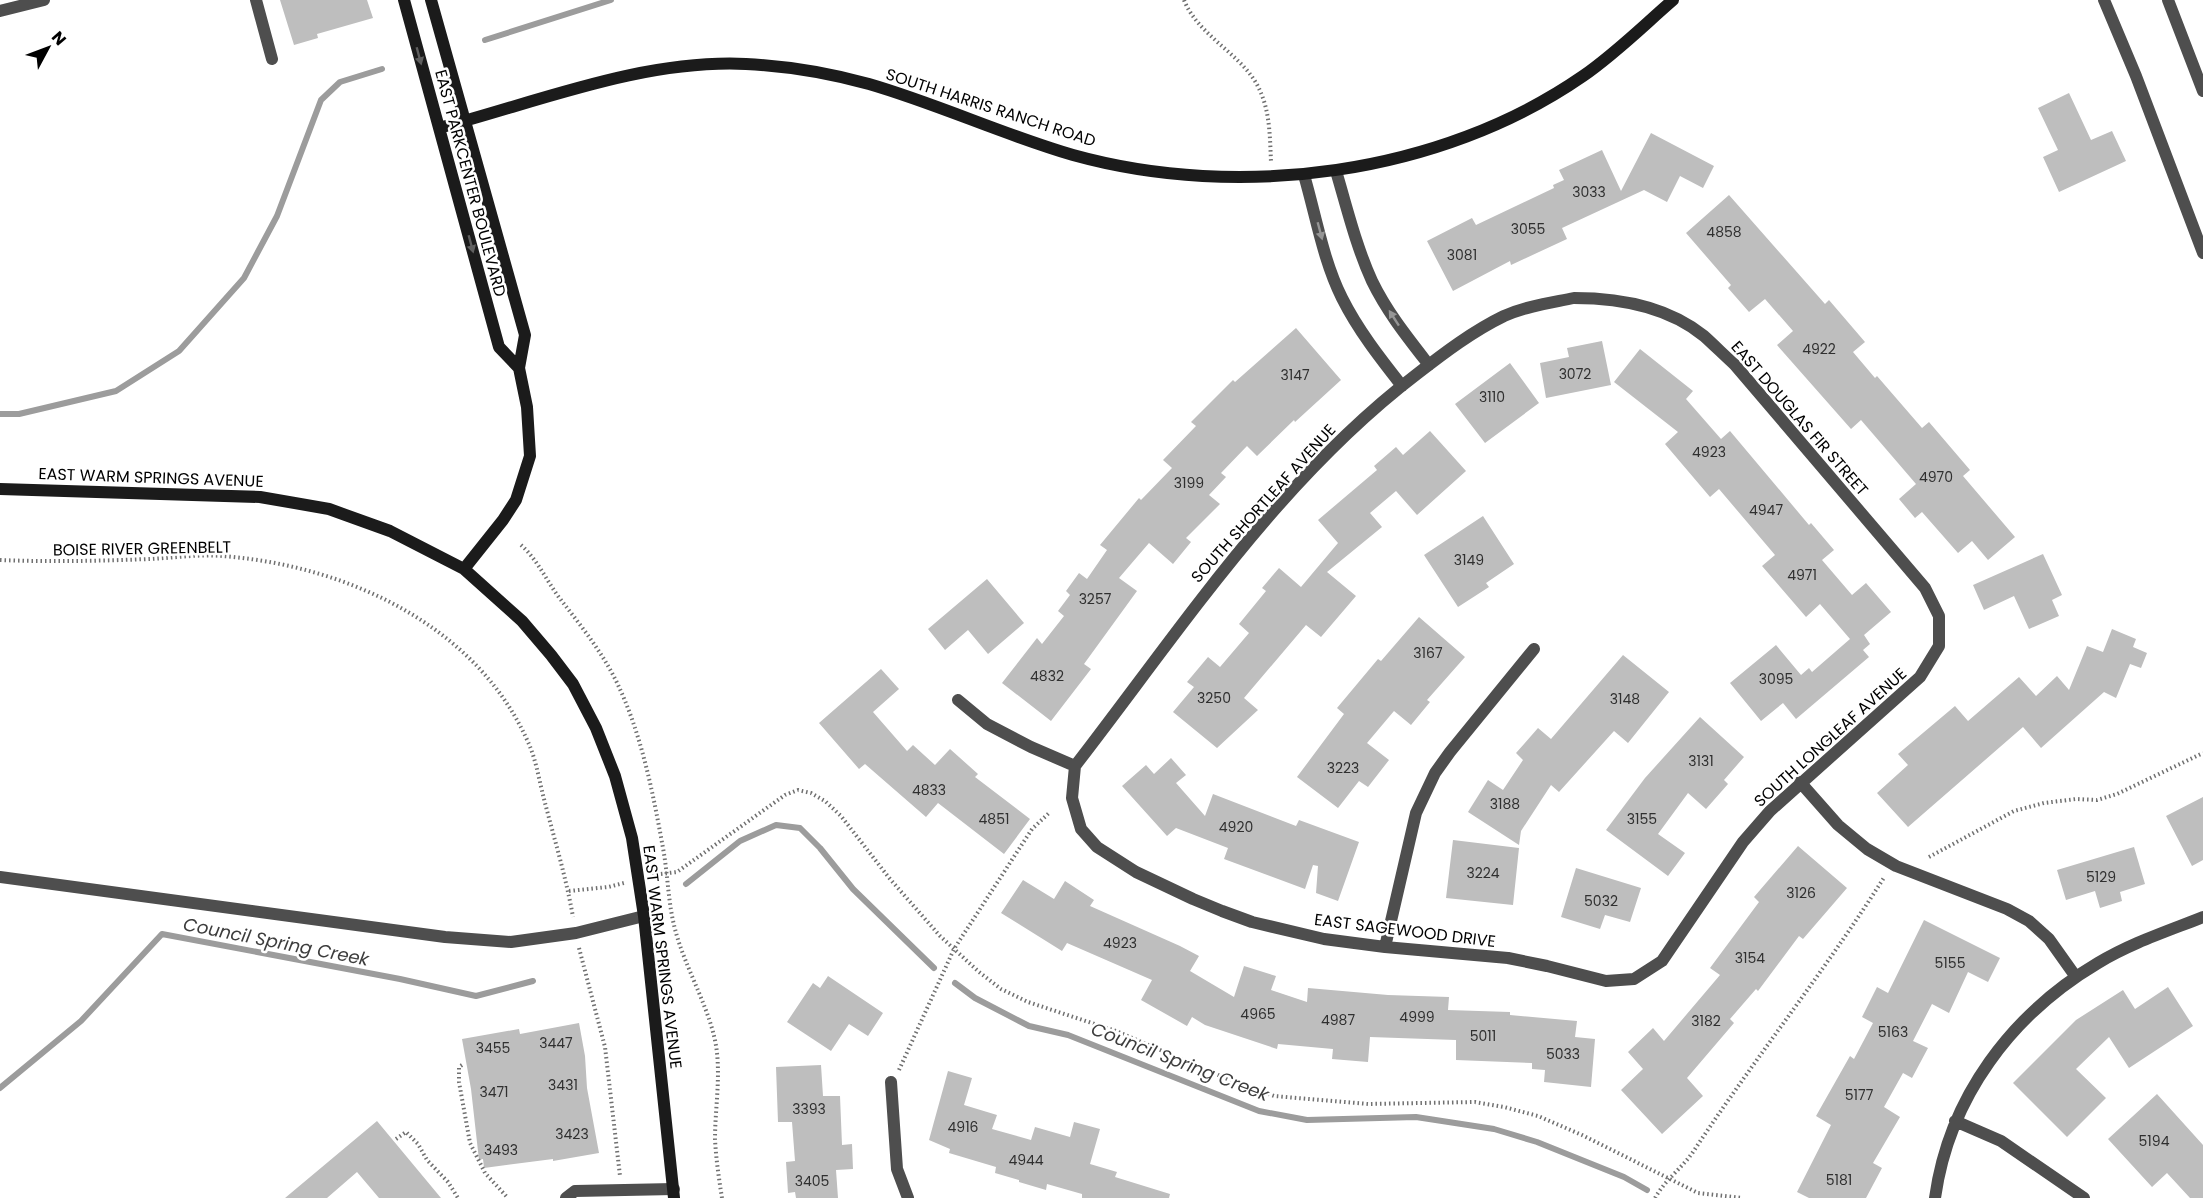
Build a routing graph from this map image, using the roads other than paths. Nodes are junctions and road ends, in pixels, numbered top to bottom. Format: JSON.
{"nodes":[{"id":1,"x":44,"y":0,"type":"edge"},
{"id":2,"x":256,"y":0,"type":"edge"},
{"id":3,"x":404,"y":0,"type":"edge"},
{"id":4,"x":431,"y":0,"type":"edge"},
{"id":5,"x":1673,"y":0,"type":"edge"},
{"id":6,"x":2104,"y":0,"type":"edge"},
{"id":7,"x":2168,"y":0,"type":"edge"},
{"id":8,"x":19,"y":3,"type":"edge"},
{"id":9,"x":0,"y":11,"type":"edge"},
{"id":10,"x":272,"y":59,"type":"dead end"},
{"id":11,"x":2203,"y":91,"type":"edge"},
{"id":12,"x":464,"y":122,"type":"junction"},
{"id":13,"x":439,"y":128,"type":"junction"},
{"id":14,"x":1336,"y":171,"type":"junction"},
{"id":15,"x":1304,"y":175,"type":"junction"},
{"id":16,"x":2203,"y":253,"type":"edge"},
{"id":17,"x":1627,"y":302,"type":"joint"},
{"id":18,"x":1429,"y":365,"type":"junction"},
{"id":19,"x":519,"y":368,"type":"junction"},
{"id":20,"x":1402,"y":386,"type":"junction"},
{"id":21,"x":0,"y":489,"type":"edge"},
{"id":22,"x":464,"y":569,"type":"junction"},
{"id":23,"x":1925,"y":588,"type":"joint"},
{"id":24,"x":1534,"y":649,"type":"dead end"},
{"id":25,"x":958,"y":700,"type":"dead end"},
{"id":26,"x":1075,"y":766,"type":"junction"},
{"id":27,"x":1800,"y":782,"type":"junction"},
{"id":28,"x":0,"y":877,"type":"edge"},
{"id":29,"x":644,"y":916,"type":"junction"},
{"id":30,"x":2203,"y":917,"type":"edge"},
{"id":31,"x":1385,"y":947,"type":"junction"},
{"id":32,"x":2076,"y":977,"type":"junction"},
{"id":33,"x":1634,"y":979,"type":"joint"},
{"id":34,"x":891,"y":1082,"type":"road end"},
{"id":35,"x":1955,"y":1121,"type":"junction"},
{"id":36,"x":674,"y":1194,"type":"edge"},
{"id":37,"x":566,"y":1198,"type":"edge"},
{"id":38,"x":908,"y":1198,"type":"edge"},
{"id":39,"x":1935,"y":1198,"type":"edge"},
{"id":40,"x":2084,"y":1198,"type":"edge"}],
"edges":[{"from":1,"to":8,"type":"street"},
{"from":2,"to":10,"type":"street"},
{"from":3,"to":13,"type":"street","name":"EAST PARKCENTER BOULEVARD","one_way":true},
{"from":4,"to":12,"type":"street","name":"EAST PARKCENTER BOULEVARD"},
{"from":5,"to":14,"type":"street","name":"SOUTH HARRIS RANCH ROAD"},
{"from":6,"to":16,"type":"street"},
{"from":7,"to":11,"type":"street"},
{"from":8,"to":9,"type":"street"},
{"from":12,"to":13,"type":"street","name":"SOUTH HARRIS RANCH ROAD"},
{"from":12,"to":15,"type":"street","name":"SOUTH HARRIS RANCH ROAD"},
{"from":12,"to":19,"type":"street","name":"EAST PARKCENTER BOULEVARD"},
{"from":13,"to":19,"type":"street","name":"EAST PARKCENTER BOULEVARD","one_way":true},
{"from":14,"to":15,"type":"street","name":"SOUTH HARRIS RANCH ROAD"},
{"from":18,"to":14,"type":"street","one_way":true},
{"from":15,"to":20,"type":"street","one_way":true},
{"from":17,"to":18,"type":"street","name":"SOUTH SHORTLEAF AVENUE"},
{"from":17,"to":23,"type":"street","name":"EAST DOUGLAS FIR STREET"},
{"from":18,"to":20,"type":"street","name":"SOUTH SHORTLEAF AVENUE"},
{"from":19,"to":22,"type":"street","name":"EAST PARKCENTER BOULEVARD"},
{"from":20,"to":26,"type":"street","name":"SOUTH SHORTLEAF AVENUE"},
{"from":21,"to":22,"type":"street","name":"EAST WARM SPRINGS AVENUE"},
{"from":22,"to":29,"type":"street","name":"EAST WARM SPRINGS AVENUE"},
{"from":23,"to":27,"type":"street","name":"SOUTH LONGLEAF AVENUE"},
{"from":24,"to":31,"type":"street"},
{"from":25,"to":26,"type":"street"},
{"from":26,"to":31,"type":"street","name":"EAST SAGEWOOD DRIVE"},
{"from":27,"to":32,"type":"street"},
{"from":27,"to":33,"type":"street","name":"SOUTH LONGLEAF AVENUE"},
{"from":28,"to":29,"type":"street"},
{"from":29,"to":36,"type":"street","name":"EAST WARM SPRINGS AVENUE"},
{"from":30,"to":32,"type":"street"},
{"from":31,"to":33,"type":"street","name":"EAST SAGEWOOD DRIVE"},
{"from":32,"to":35,"type":"street"},
{"from":34,"to":38,"type":"street"},
{"from":35,"to":39,"type":"street"},
{"from":35,"to":40,"type":"street"},
{"from":36,"to":37,"type":"street"}]}
